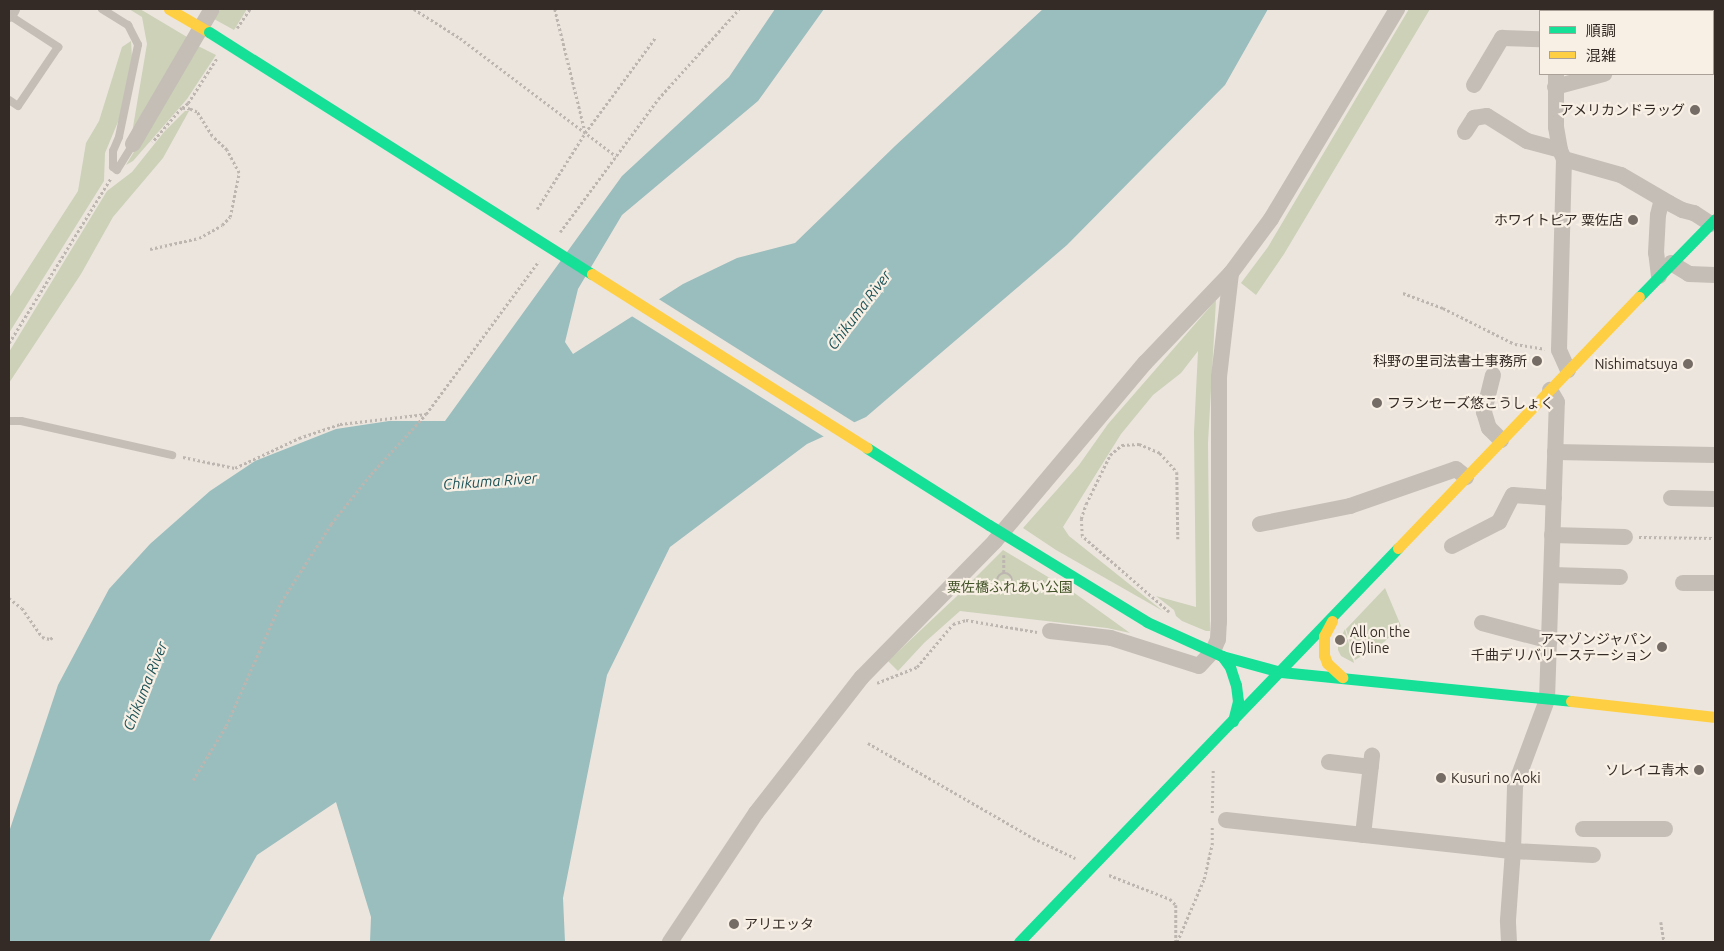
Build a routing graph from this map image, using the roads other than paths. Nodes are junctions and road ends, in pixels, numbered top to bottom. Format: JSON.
{"nodes":[{"id":1,"x":12,"y":9,"type":"edge"},
{"id":2,"x":102,"y":9,"type":"edge"},
{"id":3,"x":169,"y":9,"type":"edge"},
{"id":4,"x":212,"y":9,"type":"edge"},
{"id":5,"x":1398,"y":9,"type":"edge"},
{"id":6,"x":9,"y":14,"type":"edge"},
{"id":7,"x":205,"y":30,"type":"junction"},
{"id":8,"x":1539,"y":39,"type":"edge"},
{"id":9,"x":1596,"y":75,"type":"edge"},
{"id":10,"x":1556,"y":80,"type":"edge"},
{"id":11,"x":1474,"y":85,"type":"dead end"},
{"id":12,"x":9,"y":100,"type":"edge"},
{"id":13,"x":1465,"y":132,"type":"dead end"},
{"id":14,"x":132,"y":144,"type":"joint"},
{"id":15,"x":1562,"y":154,"type":"junction"},
{"id":16,"x":1662,"y":199,"type":"junction"},
{"id":17,"x":1713,"y":221,"type":"edge"},
{"id":18,"x":1671,"y":263,"type":"junction"},
{"id":19,"x":1230,"y":273,"type":"junction"},
{"id":20,"x":1715,"y":275,"type":"edge"},
{"id":21,"x":1659,"y":276,"type":"junction"},
{"id":22,"x":1568,"y":370,"type":"junction"},
{"id":23,"x":1493,"y":375,"type":"dead end"},
{"id":24,"x":1550,"y":390,"type":"junction"},
{"id":25,"x":9,"y":421,"type":"edge"},
{"id":26,"x":1501,"y":440,"type":"junction"},
{"id":27,"x":1555,"y":452,"type":"junction"},
{"id":28,"x":172,"y":455,"type":"road end"},
{"id":29,"x":1715,"y":455,"type":"edge"},
{"id":30,"x":1466,"y":477,"type":"junction"},
{"id":31,"x":1554,"y":498,"type":"junction"},
{"id":32,"x":1671,"y":498,"type":"dead end"},
{"id":33,"x":1715,"y":499,"type":"edge"},
{"id":34,"x":1260,"y":524,"type":"dead end"},
{"id":35,"x":995,"y":529,"type":"junction"},
{"id":36,"x":1552,"y":535,"type":"junction"},
{"id":37,"x":1625,"y":536,"type":"road end"},
{"id":38,"x":1452,"y":546,"type":"dead end"},
{"id":39,"x":1552,"y":575,"type":"junction"},
{"id":40,"x":1620,"y":577,"type":"dead end"},
{"id":41,"x":1683,"y":583,"type":"dead end"},
{"id":42,"x":1715,"y":583,"type":"edge"},
{"id":43,"x":1334,"y":615,"type":"junction"},
{"id":44,"x":1482,"y":623,"type":"dead end"},
{"id":45,"x":1050,"y":631,"type":"road end"},
{"id":46,"x":1550,"y":641,"type":"junction"},
{"id":47,"x":1217,"y":654,"type":"junction"},
{"id":48,"x":1281,"y":672,"type":"junction"},
{"id":49,"x":1342,"y":678,"type":"junction"},
{"id":50,"x":1547,"y":700,"type":"junction"},
{"id":51,"x":1715,"y":717,"type":"edge"},
{"id":52,"x":1233,"y":721,"type":"junction"},
{"id":53,"x":1329,"y":762,"type":"dead end"},
{"id":54,"x":1226,"y":820,"type":"dead end"},
{"id":55,"x":1656,"y":825,"type":"dead end"},
{"id":56,"x":1363,"y":835,"type":"junction"},
{"id":57,"x":1513,"y":851,"type":"junction"},
{"id":58,"x":670,"y":942,"type":"edge"},
{"id":59,"x":1019,"y":942,"type":"edge"},
{"id":60,"x":1509,"y":942,"type":"edge"}],
"edges":[{"from":1,"to":6,"type":"street"},
{"from":2,"to":14,"type":"lane"},
{"from":3,"to":7,"type":"street"},
{"from":4,"to":7,"type":"street"},
{"from":5,"to":19,"type":"street"},
{"from":6,"to":12,"type":"lane"},
{"from":7,"to":14,"type":"street"},
{"from":7,"to":35,"type":"street","bridge":true},
{"from":8,"to":11,"type":"street"},
{"from":9,"to":10,"type":"street"},
{"from":10,"to":15,"type":"street"},
{"from":13,"to":15,"type":"street"},
{"from":15,"to":16,"type":"street"},
{"from":15,"to":22,"type":"street"},
{"from":16,"to":17,"type":"street"},
{"from":16,"to":21,"type":"street"},
{"from":17,"to":18,"type":"street"},
{"from":18,"to":20,"type":"street"},
{"from":18,"to":21,"type":"street"},
{"from":19,"to":35,"type":"street"},
{"from":19,"to":47,"type":"street"},
{"from":21,"to":22,"type":"street"},
{"from":22,"to":24,"type":"street"},
{"from":23,"to":26,"type":"street"},
{"from":24,"to":26,"type":"street"},
{"from":24,"to":27,"type":"street"},
{"from":25,"to":28,"type":"lane"},
{"from":26,"to":30,"type":"street"},
{"from":27,"to":29,"type":"street"},
{"from":27,"to":31,"type":"street"},
{"from":30,"to":34,"type":"street"},
{"from":30,"to":43,"type":"street"},
{"from":31,"to":36,"type":"street"},
{"from":31,"to":38,"type":"street"},
{"from":32,"to":33,"type":"street"},
{"from":35,"to":47,"type":"street"},
{"from":35,"to":58,"type":"street"},
{"from":36,"to":37,"type":"street"},
{"from":36,"to":39,"type":"street"},
{"from":39,"to":40,"type":"street"},
{"from":39,"to":46,"type":"street"},
{"from":41,"to":42,"type":"street"},
{"from":43,"to":48,"type":"street"},
{"from":43,"to":49,"type":"street"},
{"from":44,"to":46,"type":"street"},
{"from":45,"to":47,"type":"street"},
{"from":46,"to":50,"type":"street"},
{"from":47,"to":48,"type":"street"},
{"from":47,"to":52,"type":"street"},
{"from":48,"to":49,"type":"street"},
{"from":48,"to":52,"type":"street"},
{"from":49,"to":50,"type":"street"},
{"from":50,"to":51,"type":"street"},
{"from":50,"to":57,"type":"street"},
{"from":52,"to":59,"type":"street"},
{"from":53,"to":56,"type":"street"},
{"from":54,"to":56,"type":"street"},
{"from":55,"to":57,"type":"street"},
{"from":56,"to":57,"type":"street"},
{"from":57,"to":60,"type":"street"}]}
